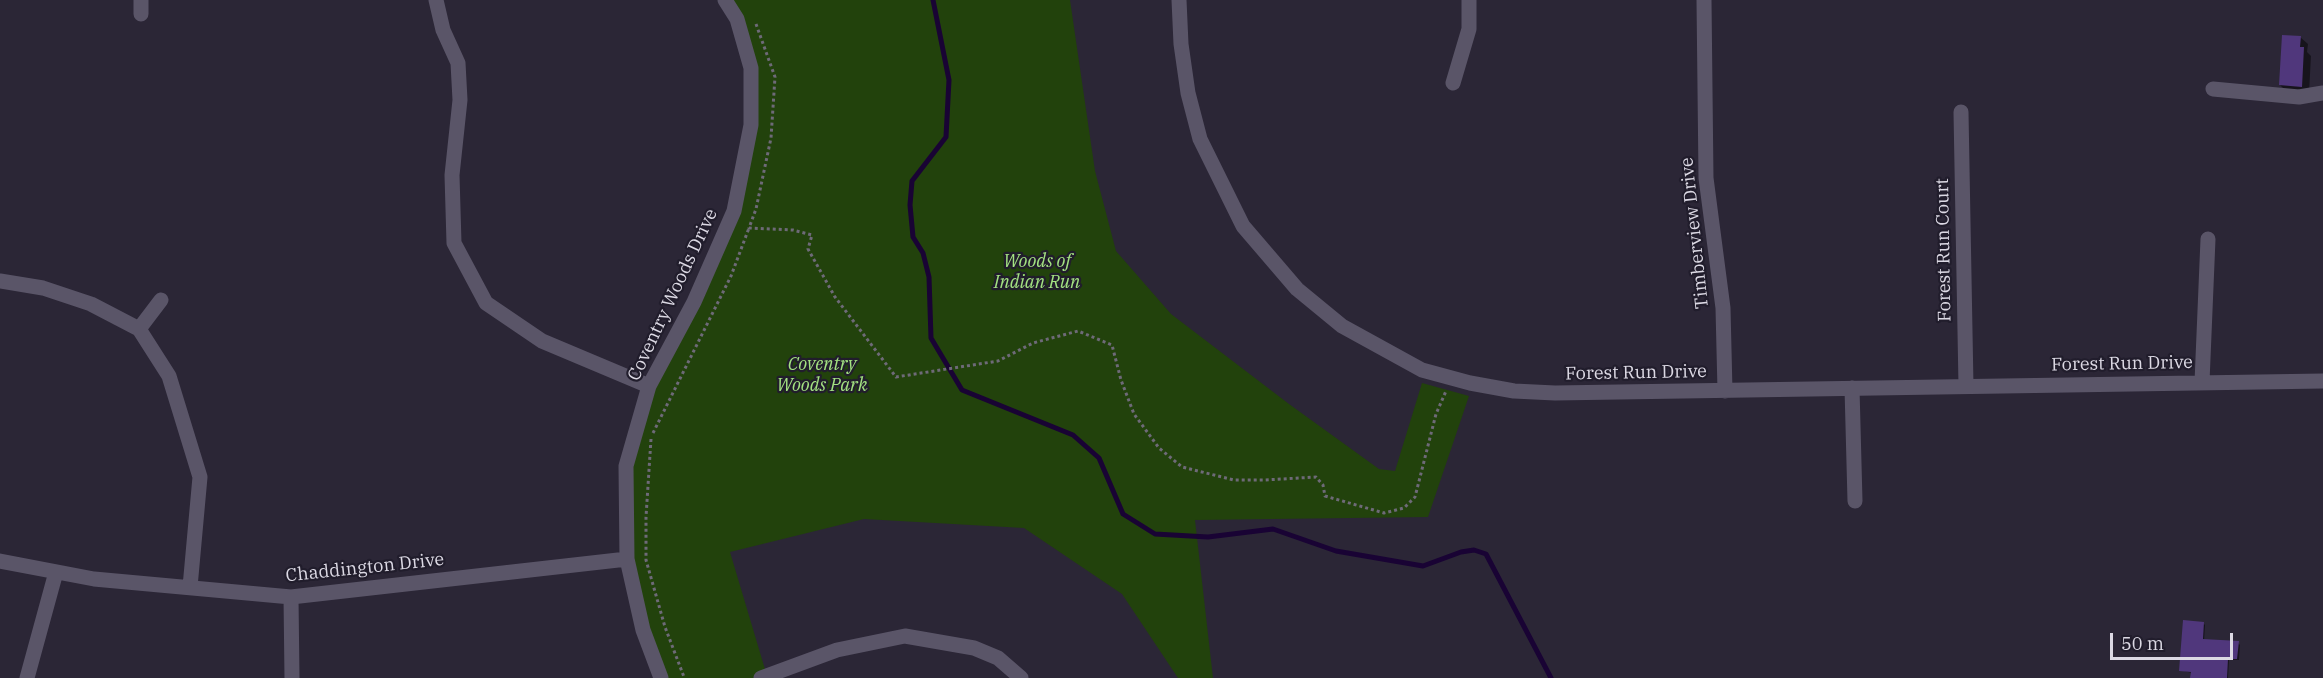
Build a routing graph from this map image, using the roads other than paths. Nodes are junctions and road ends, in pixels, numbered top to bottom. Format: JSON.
{"nodes":[{"id":1,"x":436,"y":0,"type":"edge"},
{"id":2,"x":724,"y":0,"type":"edge"},
{"id":3,"x":1179,"y":0,"type":"edge"},
{"id":4,"x":1469,"y":0,"type":"edge"},
{"id":5,"x":1704,"y":0,"type":"edge"},
{"id":6,"x":1454,"y":83,"type":"dead end"},
{"id":7,"x":2213,"y":89,"type":"dead end"},
{"id":8,"x":2323,"y":93,"type":"edge"},
{"id":9,"x":1960,"y":112,"type":"dead end"},
{"id":10,"x":2208,"y":240,"type":"dead end"},
{"id":11,"x":0,"y":281,"type":"edge"},
{"id":12,"x":161,"y":300,"type":"dead end"},
{"id":13,"x":139,"y":329,"type":"junction"},
{"id":14,"x":2323,"y":381,"type":"edge"},
{"id":15,"x":2202,"y":382,"type":"junction"},
{"id":16,"x":649,"y":386,"type":"junction"},
{"id":17,"x":1966,"y":386,"type":"junction"},
{"id":18,"x":1852,"y":388,"type":"junction"},
{"id":19,"x":1725,"y":391,"type":"junction"},
{"id":20,"x":1855,"y":501,"type":"dead end"},
{"id":21,"x":627,"y":559,"type":"junction"},
{"id":22,"x":0,"y":561,"type":"edge"},
{"id":23,"x":56,"y":572,"type":"junction"},
{"id":24,"x":190,"y":587,"type":"junction"},
{"id":25,"x":291,"y":597,"type":"junction"},
{"id":26,"x":27,"y":678,"type":"edge"},
{"id":27,"x":292,"y":678,"type":"edge"},
{"id":28,"x":661,"y":678,"type":"edge"},
{"id":29,"x":761,"y":678,"type":"edge"},
{"id":30,"x":1021,"y":678,"type":"edge"}],
"edges":[{"from":1,"to":16,"type":"street"},
{"from":2,"to":16,"type":"street","name":"Coventry Woods Drive"},
{"from":3,"to":19,"type":"street","name":"Forest Run Drive"},
{"from":4,"to":6,"type":"street"},
{"from":5,"to":19,"type":"street","name":"Timberview Drive"},
{"from":7,"to":8,"type":"street"},
{"from":9,"to":17,"type":"street","name":"Forest Run Court"},
{"from":10,"to":15,"type":"street"},
{"from":11,"to":13,"type":"street"},
{"from":12,"to":13,"type":"street"},
{"from":13,"to":24,"type":"street"},
{"from":14,"to":15,"type":"street","name":"Forest Run Drive"},
{"from":15,"to":17,"type":"street","name":"Forest Run Drive"},
{"from":16,"to":21,"type":"street","name":"Coventry Woods Drive"},
{"from":17,"to":18,"type":"street","name":"Forest Run Drive"},
{"from":18,"to":19,"type":"street","name":"Forest Run Drive"},
{"from":18,"to":20,"type":"street"},
{"from":21,"to":25,"type":"street","name":"Chaddington Drive"},
{"from":21,"to":28,"type":"street","name":"Coventry Woods Drive"},
{"from":22,"to":23,"type":"street","name":"Chaddington Drive"},
{"from":23,"to":24,"type":"street","name":"Chaddington Drive"},
{"from":23,"to":26,"type":"street"},
{"from":24,"to":25,"type":"street","name":"Chaddington Drive"},
{"from":25,"to":27,"type":"street"},
{"from":29,"to":30,"type":"street"}]}
